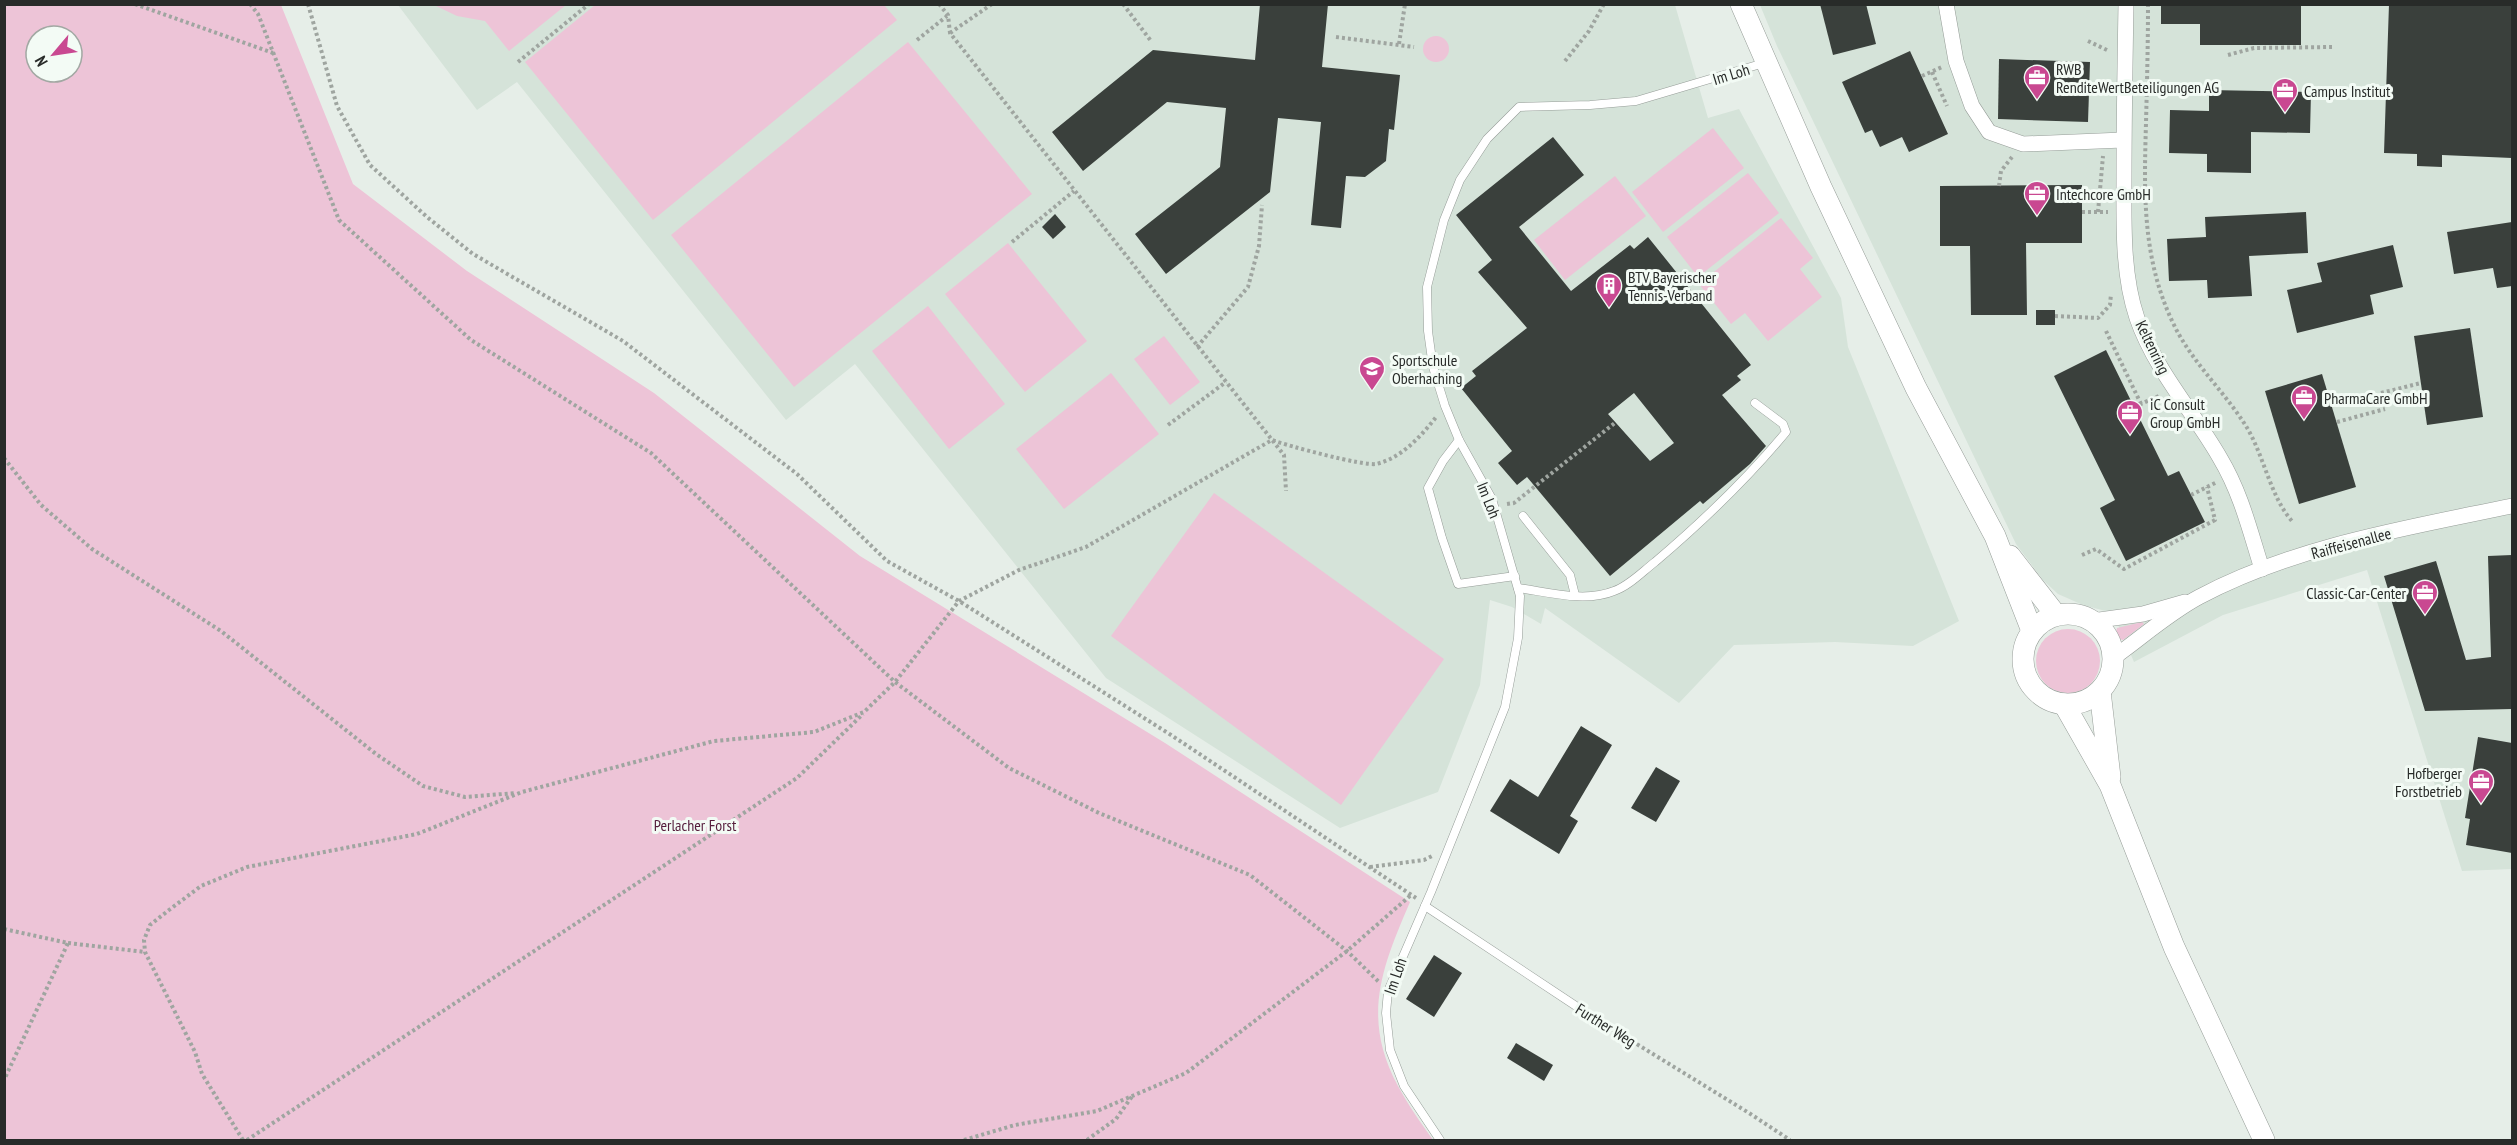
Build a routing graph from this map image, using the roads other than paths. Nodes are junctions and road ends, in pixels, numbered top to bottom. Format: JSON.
{"nodes":[{"id":1,"x":1741,"y":4,"type":"edge"},
{"id":2,"x":1946,"y":4,"type":"edge"},
{"id":3,"x":2126,"y":4,"type":"edge"},
{"id":4,"x":1765,"y":63,"type":"junction"},
{"id":5,"x":2123,"y":140,"type":"junction"},
{"id":6,"x":1755,"y":403,"type":"dead end"},
{"id":7,"x":1459,"y":440,"type":"junction"},
{"id":8,"x":2512,"y":506,"type":"edge"},
{"id":9,"x":1523,"y":516,"type":"dead end"},
{"id":10,"x":1995,"y":536,"type":"junction"},
{"id":11,"x":2262,"y":569,"type":"junction"},
{"id":12,"x":1515,"y":576,"type":"junction"},
{"id":13,"x":1518,"y":588,"type":"junction"},
{"id":14,"x":1575,"y":595,"type":"junction"},
{"id":15,"x":2196,"y":599,"type":"junction"},
{"id":16,"x":2056,"y":615,"type":"junction"},
{"id":17,"x":2092,"y":621,"type":"junction"},
{"id":18,"x":2032,"y":631,"type":"junction"},
{"id":19,"x":2113,"y":657,"type":"junction"},
{"id":20,"x":2100,"y":691,"type":"junction"},
{"id":21,"x":2064,"y":704,"type":"junction"},
{"id":22,"x":2110,"y":785,"type":"junction"},
{"id":23,"x":1425,"y":906,"type":"junction"},
{"id":24,"x":1588,"y":1014,"type":"road end"},
{"id":25,"x":1440,"y":1140,"type":"edge"},
{"id":26,"x":2264,"y":1140,"type":"edge"}],
"edges":[{"from":1,"to":4,"type":"main road"},
{"from":2,"to":5,"type":"street"},
{"from":3,"to":5,"type":"street","name":"Keltenring"},
{"from":4,"to":7,"type":"lane","name":"Im Loh"},
{"from":4,"to":10,"type":"main road"},
{"from":5,"to":11,"type":"street","name":"Keltenring"},
{"from":6,"to":14,"type":"lane"},
{"from":7,"to":12,"type":"lane","name":"Im Loh"},
{"from":7,"to":12,"type":"lane"},
{"from":8,"to":11,"type":"street","name":"Raiffeisenallee"},
{"from":9,"to":14,"type":"lane"},
{"from":10,"to":16,"type":"main road"},
{"from":10,"to":18,"type":"main road"},
{"from":11,"to":15,"type":"street","name":"Raiffeisenallee"},
{"from":12,"to":13,"type":"lane","name":"Im Loh"},
{"from":13,"to":14,"type":"lane"},
{"from":13,"to":23,"type":"lane","name":"Im Loh"},
{"from":15,"to":17,"type":"street","name":"Raiffeisenallee"},
{"from":15,"to":19,"type":"street","name":"Raiffeisenallee"},
{"from":16,"to":17,"type":"main road"},
{"from":16,"to":18,"type":"main road"},
{"from":17,"to":19,"type":"main road"},
{"from":18,"to":21,"type":"main road"},
{"from":19,"to":20,"type":"main road"},
{"from":20,"to":21,"type":"main road"},
{"from":20,"to":22,"type":"main road"},
{"from":21,"to":22,"type":"main road"},
{"from":22,"to":26,"type":"main road"},
{"from":23,"to":24,"type":"lane","name":"Further Weg"},
{"from":23,"to":25,"type":"lane","name":"Im Loh"}]}
